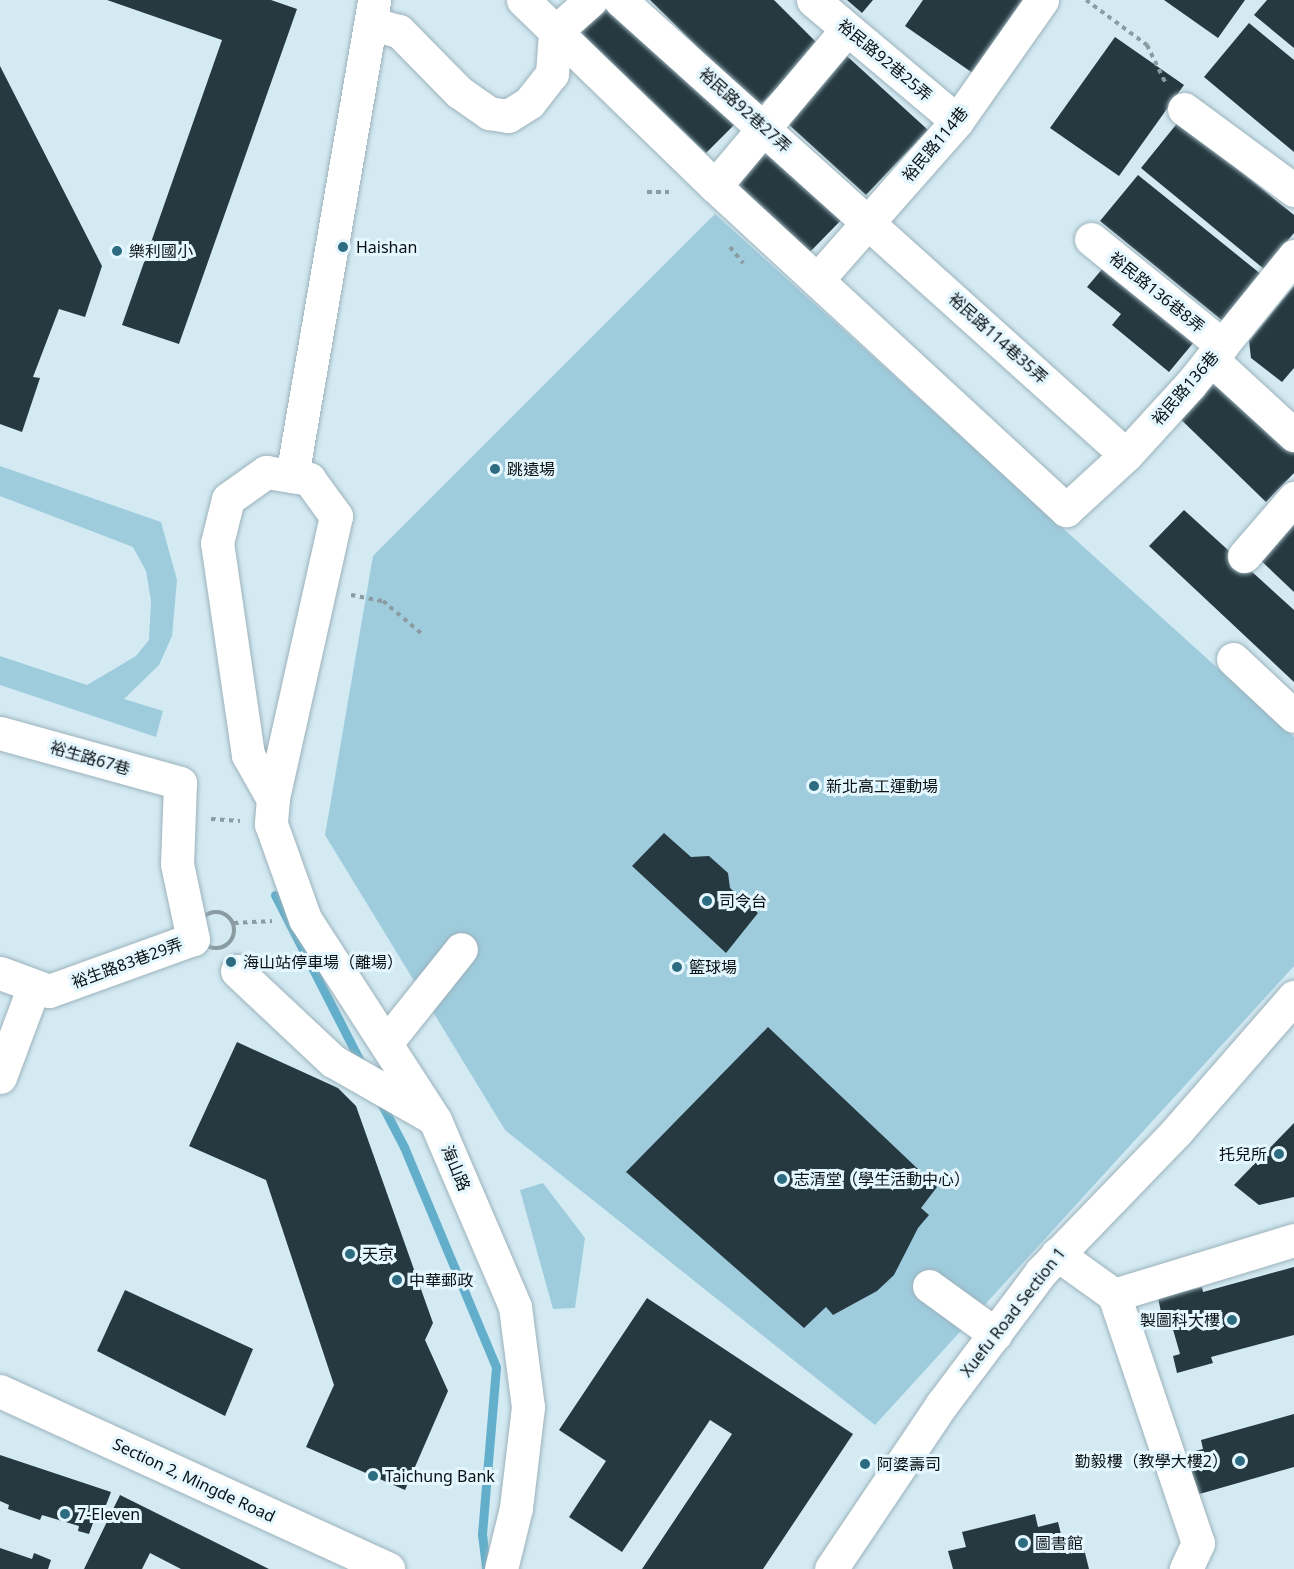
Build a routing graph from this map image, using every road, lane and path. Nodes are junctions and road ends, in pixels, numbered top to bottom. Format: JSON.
{"nodes":[{"id":1,"x":523,"y":0,"type":"edge"},
{"id":2,"x":591,"y":0,"type":"edge"},
{"id":3,"x":620,"y":0,"type":"edge"},
{"id":4,"x":813,"y":0,"type":"edge"},
{"id":5,"x":1042,"y":0,"type":"edge"},
{"id":6,"x":1086,"y":0,"type":"edge"},
{"id":7,"x":373,"y":12,"type":"edge"},
{"id":8,"x":847,"y":28,"type":"junction"},
{"id":9,"x":555,"y":32,"type":"junction"},
{"id":10,"x":1184,"y":109,"type":"joint"},
{"id":11,"x":957,"y":121,"type":"junction"},
{"id":12,"x":765,"y":129,"type":"junction"},
{"id":13,"x":715,"y":186,"type":"junction"},
{"id":14,"x":1294,"y":190,"type":"edge"},
{"id":15,"x":869,"y":221,"type":"junction"},
{"id":16,"x":1091,"y":239,"type":"dead end"},
{"id":17,"x":1294,"y":256,"type":"edge"},
{"id":18,"x":817,"y":280,"type":"junction"},
{"id":19,"x":1217,"y":352,"type":"junction"},
{"id":20,"x":1294,"y":435,"type":"edge"},
{"id":21,"x":1126,"y":455,"type":"junction"},
{"id":22,"x":292,"y":476,"type":"junction"},
{"id":23,"x":1294,"y":498,"type":"edge"},
{"id":24,"x":1244,"y":556,"type":"dead end"},
{"id":25,"x":352,"y":595,"type":"dead end"},
{"id":26,"x":421,"y":633,"type":"dead end"},
{"id":27,"x":1233,"y":659,"type":"dead end"},
{"id":28,"x":1294,"y":716,"type":"edge"},
{"id":29,"x":0,"y":733,"type":"edge"},
{"id":30,"x":180,"y":783,"type":"junction"},
{"id":31,"x":272,"y":812,"type":"junction"},
{"id":32,"x":461,"y":949,"type":"dead end"},
{"id":33,"x":237,"y":971,"type":"dead end"},
{"id":34,"x":0,"y":974,"type":"edge"},
{"id":35,"x":42,"y":988,"type":"junction"},
{"id":36,"x":1294,"y":997,"type":"edge"},
{"id":37,"x":386,"y":1043,"type":"junction"},
{"id":38,"x":0,"y":1077,"type":"edge"},
{"id":39,"x":435,"y":1120,"type":"junction"},
{"id":40,"x":1294,"y":1240,"type":"edge"},
{"id":41,"x":1057,"y":1254,"type":"junction"},
{"id":42,"x":928,"y":1286,"type":"dead end"},
{"id":43,"x":1114,"y":1295,"type":"junction"},
{"id":44,"x":995,"y":1334,"type":"junction"},
{"id":45,"x":0,"y":1391,"type":"edge"},
{"id":46,"x":388,"y":1569,"type":"edge"},
{"id":47,"x":501,"y":1569,"type":"edge"},
{"id":48,"x":831,"y":1569,"type":"edge"},
{"id":49,"x":1186,"y":1569,"type":"edge"}],
"edges":[{"from":1,"to":9,"type":"street"},
{"from":2,"to":9,"type":"street"},
{"from":3,"to":12,"type":"street","name":"裕民路92巷27弄"},
{"from":4,"to":8,"type":"street","name":"裕民路92巷25弄"},
{"from":5,"to":11,"type":"street","name":"裕民路114巷"},
{"from":6,"to":10,"type":"path"},
{"from":7,"to":9,"type":"street"},
{"from":7,"to":22,"type":"street"},
{"from":8,"to":11,"type":"street","name":"裕民路92巷25弄"},
{"from":8,"to":12,"type":"street"},
{"from":9,"to":13,"type":"street"},
{"from":10,"to":14,"type":"street"},
{"from":11,"to":15,"type":"street","name":"裕民路114巷"},
{"from":12,"to":13,"type":"street"},
{"from":12,"to":15,"type":"street","name":"裕民路92巷27弄"},
{"from":13,"to":18,"type":"street"},
{"from":15,"to":18,"type":"street","name":"裕民路114巷"},
{"from":15,"to":21,"type":"street","name":"裕民路114巷35弄"},
{"from":16,"to":19,"type":"street","name":"裕民路136巷8弄"},
{"from":17,"to":19,"type":"street","name":"裕民路136巷"},
{"from":18,"to":21,"type":"street","name":"裕民路136巷"},
{"from":19,"to":20,"type":"street","name":"裕民路136巷8弄"},
{"from":19,"to":21,"type":"street","name":"裕民路136巷"},
{"from":22,"to":31,"type":"street"},
{"from":22,"to":31,"type":"street","name":"海山路"},
{"from":23,"to":24,"type":"street"},
{"from":25,"to":26,"type":"path"},
{"from":27,"to":28,"type":"street"},
{"from":29,"to":30,"type":"street","name":"裕生路67巷"},
{"from":30,"to":31,"type":"path"},
{"from":30,"to":35,"type":"street","name":"裕生路83巷29弄"},
{"from":31,"to":37,"type":"street","name":"海山路"},
{"from":32,"to":37,"type":"street"},
{"from":33,"to":39,"type":"street"},
{"from":34,"to":35,"type":"street"},
{"from":35,"to":38,"type":"street"},
{"from":36,"to":41,"type":"street","name":"Xuefu Road Section 1"},
{"from":37,"to":39,"type":"street","name":"海山路"},
{"from":39,"to":47,"type":"street","name":"海山路"},
{"from":40,"to":43,"type":"street"},
{"from":41,"to":43,"type":"street"},
{"from":41,"to":44,"type":"street","name":"Xuefu Road Section 1"},
{"from":42,"to":44,"type":"street"},
{"from":43,"to":49,"type":"street"},
{"from":44,"to":48,"type":"street","name":"Xuefu Road Section 1"},
{"from":45,"to":46,"type":"street","name":"Section 2, Mingde Road"}]}
